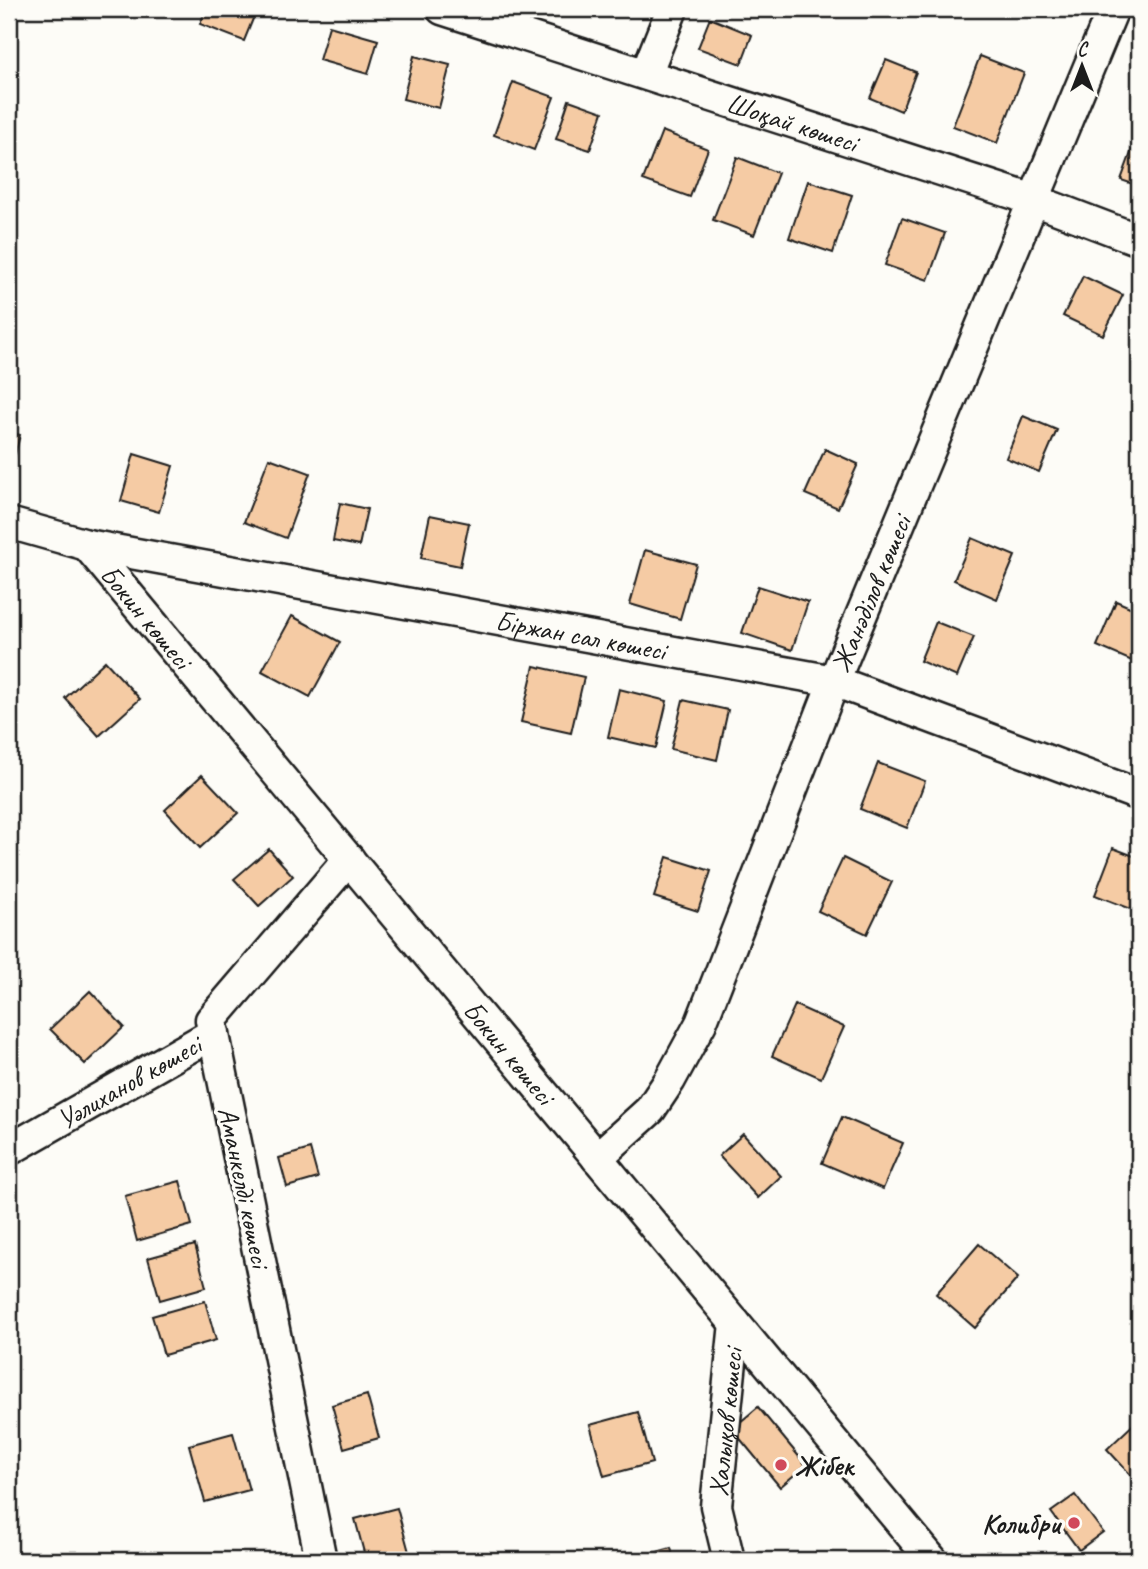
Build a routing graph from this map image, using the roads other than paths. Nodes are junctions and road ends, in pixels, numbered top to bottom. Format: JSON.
{"nodes":[{"id":1,"x":442,"y":9,"type":"edge"},
{"id":2,"x":672,"y":9,"type":"edge"},
{"id":3,"x":1113,"y":9,"type":"edge"},
{"id":4,"x":646,"y":75,"type":"junction"},
{"id":5,"x":1034,"y":200,"type":"junction"},
{"id":6,"x":1139,"y":240,"type":"edge"},
{"id":7,"x":9,"y":523,"type":"edge"},
{"id":8,"x":87,"y":545,"type":"junction"},
{"id":9,"x":834,"y":681,"type":"junction"},
{"id":10,"x":1137,"y":788,"type":"edge"},
{"id":11,"x":349,"y":859,"type":"junction"},
{"id":12,"x":214,"y":1033,"type":"junction"},
{"id":13,"x":9,"y":1150,"type":"edge"},
{"id":14,"x":597,"y":1158,"type":"junction"},
{"id":15,"x":735,"y":1323,"type":"junction"},
{"id":16,"x":321,"y":1560,"type":"edge"},
{"id":17,"x":729,"y":1560,"type":"edge"},
{"id":18,"x":932,"y":1560,"type":"edge"}],
"edges":[{"from":1,"to":4,"type":"street","name":"Шоқай көшесі"},
{"from":2,"to":4,"type":"street"},
{"from":3,"to":5,"type":"street","name":"Жанәділов көшесі"},
{"from":4,"to":5,"type":"street","name":"Шоқай көшесі"},
{"from":5,"to":6,"type":"street","name":"Шоқай көшесі"},
{"from":5,"to":9,"type":"street","name":"Жанәділов көшесі"},
{"from":7,"to":8,"type":"street","name":"Біржан сал көшесі"},
{"from":8,"to":9,"type":"street","name":"Біржан сал көшесі"},
{"from":8,"to":11,"type":"street","name":"Бокин көшесі"},
{"from":9,"to":10,"type":"street","name":"Біржан сал көшесі"},
{"from":9,"to":14,"type":"street","name":"Жанәділов көшесі"},
{"from":11,"to":12,"type":"street"},
{"from":11,"to":14,"type":"street","name":"Бокин көшесі"},
{"from":12,"to":13,"type":"street","name":"Уәлиханов көшесі"},
{"from":12,"to":16,"type":"street","name":"Аманкелді көшесі"},
{"from":14,"to":15,"type":"street","name":"Бокин көшесі"},
{"from":15,"to":17,"type":"street","name":"Халықов көшесі"},
{"from":15,"to":18,"type":"street","name":"Бокин көшесі"}]}
